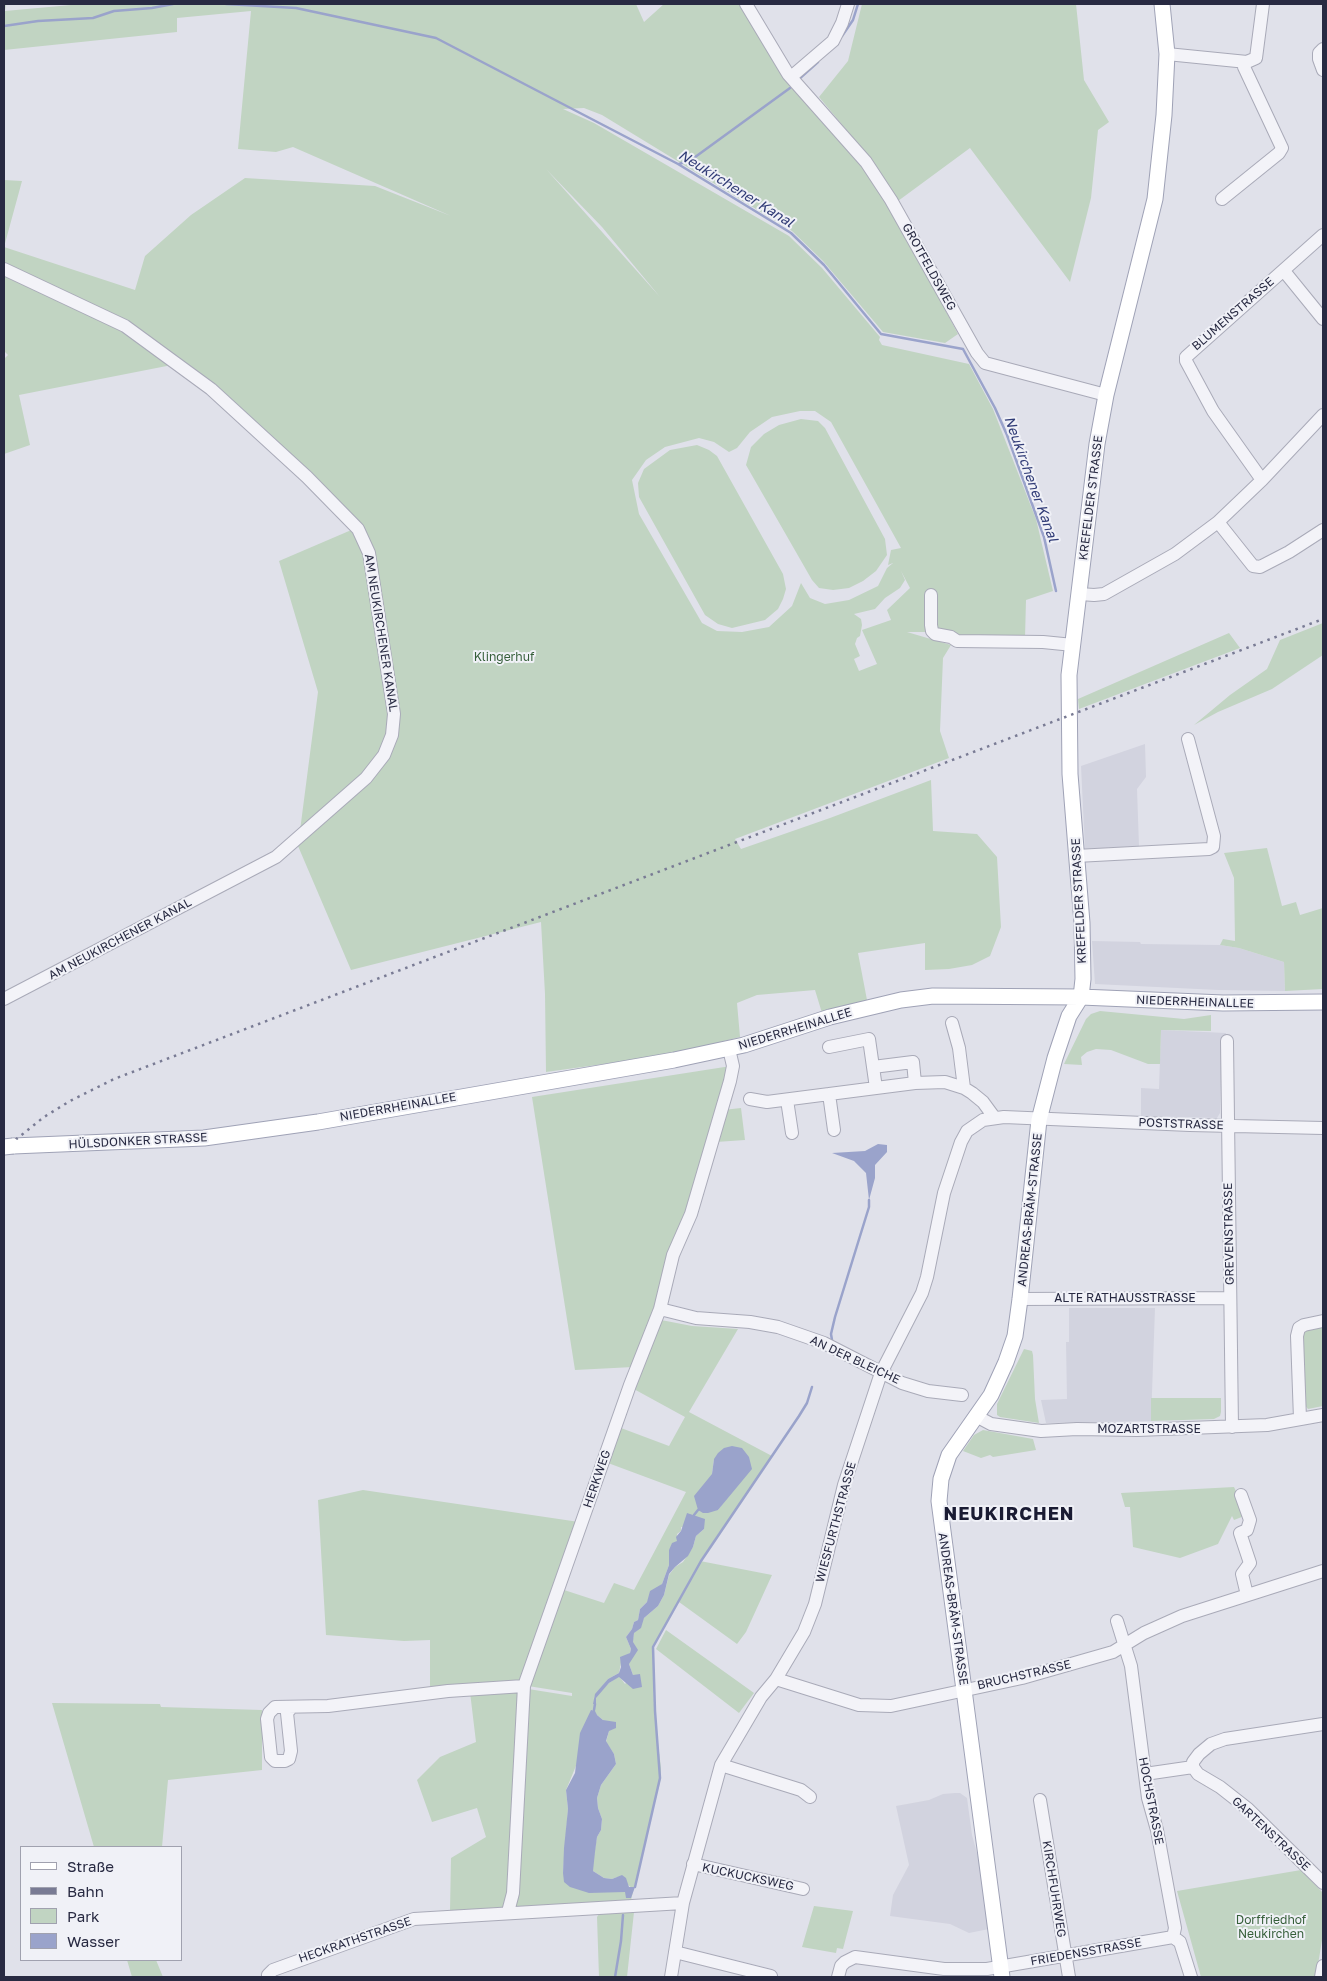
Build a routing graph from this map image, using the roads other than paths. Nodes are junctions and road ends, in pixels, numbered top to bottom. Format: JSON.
{"nodes":[{"id":1,"x":746,"y":4,"type":"edge"},
{"id":2,"x":848,"y":4,"type":"edge"},
{"id":3,"x":1162,"y":4,"type":"edge"},
{"id":4,"x":1263,"y":4,"type":"edge"},
{"id":5,"x":1321,"y":51,"type":"edge"},
{"id":6,"x":1167,"y":54,"type":"junction"},
{"id":7,"x":1246,"y":62,"type":"junction"},
{"id":8,"x":1323,"y":70,"type":"edge"},
{"id":9,"x":791,"y":78,"type":"junction"},
{"id":10,"x":1222,"y":199,"type":"dead end"},
{"id":11,"x":1323,"y":235,"type":"edge"},
{"id":12,"x":4,"y":269,"type":"edge"},
{"id":13,"x":1284,"y":271,"type":"junction"},
{"id":14,"x":1323,"y":319,"type":"edge"},
{"id":15,"x":1106,"y":395,"type":"junction"},
{"id":16,"x":1323,"y":415,"type":"edge"},
{"id":17,"x":1262,"y":480,"type":"junction"},
{"id":18,"x":1218,"y":522,"type":"junction"},
{"id":19,"x":1323,"y":530,"type":"edge"},
{"id":20,"x":1080,"y":594,"type":"junction"},
{"id":21,"x":931,"y":595,"type":"dead end"},
{"id":22,"x":1073,"y":645,"type":"junction"},
{"id":23,"x":1188,"y":739,"type":"dead end"},
{"id":24,"x":1076,"y":856,"type":"junction"},
{"id":25,"x":1081,"y":997,"type":"junction"},
{"id":26,"x":4,"y":999,"type":"edge"},
{"id":27,"x":1323,"y":1002,"type":"edge"},
{"id":28,"x":952,"y":1023,"type":"dead end"},
{"id":29,"x":1227,"y":1041,"type":"dead end"},
{"id":30,"x":829,"y":1047,"type":"dead end"},
{"id":31,"x":730,"y":1049,"type":"junction"},
{"id":32,"x":873,"y":1067,"type":"junction"},
{"id":33,"x":916,"y":1083,"type":"junction"},
{"id":34,"x":876,"y":1088,"type":"junction"},
{"id":35,"x":964,"y":1088,"type":"junction"},
{"id":36,"x":829,"y":1094,"type":"junction"},
{"id":37,"x":750,"y":1098,"type":"dead end"},
{"id":38,"x":787,"y":1100,"type":"junction"},
{"id":39,"x":994,"y":1117,"type":"junction"},
{"id":40,"x":1039,"y":1120,"type":"junction"},
{"id":41,"x":1228,"y":1126,"type":"junction"},
{"id":42,"x":1323,"y":1128,"type":"edge"},
{"id":43,"x":272,"y":1129,"type":"joint"},
{"id":44,"x":834,"y":1130,"type":"dead end"},
{"id":45,"x":792,"y":1133,"type":"dead end"},
{"id":46,"x":8,"y":1147,"type":"edge"},
{"id":47,"x":1230,"y":1298,"type":"junction"},
{"id":48,"x":1020,"y":1299,"type":"junction"},
{"id":49,"x":660,"y":1309,"type":"junction"},
{"id":50,"x":1323,"y":1321,"type":"edge"},
{"id":51,"x":881,"y":1372,"type":"junction"},
{"id":52,"x":962,"y":1395,"type":"dead end"},
{"id":53,"x":1323,"y":1415,"type":"edge"},
{"id":54,"x":976,"y":1416,"type":"junction"},
{"id":55,"x":1300,"y":1419,"type":"junction"},
{"id":56,"x":1232,"y":1427,"type":"junction"},
{"id":57,"x":1241,"y":1495,"type":"dead end"},
{"id":58,"x":1323,"y":1572,"type":"edge"},
{"id":59,"x":1247,"y":1595,"type":"junction"},
{"id":60,"x":1118,"y":1621,"type":"dead end"},
{"id":61,"x":1125,"y":1644,"type":"junction"},
{"id":62,"x":776,"y":1679,"type":"junction"},
{"id":63,"x":524,"y":1686,"type":"junction"},
{"id":64,"x":964,"y":1689,"type":"junction"},
{"id":65,"x":292,"y":1707,"type":"dead end"},
{"id":66,"x":1323,"y":1724,"type":"edge"},
{"id":67,"x":721,"y":1765,"type":"junction"},
{"id":68,"x":1193,"y":1767,"type":"junction"},
{"id":69,"x":1145,"y":1774,"type":"junction"},
{"id":70,"x":810,"y":1797,"type":"dead end"},
{"id":71,"x":1040,"y":1800,"type":"dead end"},
{"id":72,"x":693,"y":1864,"type":"junction"},
{"id":73,"x":1323,"y":1884,"type":"edge"},
{"id":74,"x":803,"y":1889,"type":"dead end"},
{"id":75,"x":683,"y":1903,"type":"junction"},
{"id":76,"x":508,"y":1912,"type":"junction"},
{"id":77,"x":1173,"y":1937,"type":"junction"},
{"id":78,"x":674,"y":1952,"type":"junction"},
{"id":79,"x":1065,"y":1956,"type":"junction"},
{"id":80,"x":1323,"y":1966,"type":"edge"},
{"id":81,"x":1000,"y":1972,"type":"edge"},
{"id":82,"x":771,"y":1976,"type":"dead end"},
{"id":83,"x":269,"y":1977,"type":"edge"},
{"id":84,"x":671,"y":1977,"type":"edge"},
{"id":85,"x":838,"y":1977,"type":"edge"},
{"id":86,"x":1069,"y":1977,"type":"edge"},
{"id":87,"x":1191,"y":1977,"type":"edge"},
{"id":88,"x":1321,"y":1977,"type":"edge"}],
"edges":[{"from":1,"to":9,"type":"street","name":"GROTFELDSWEG"},
{"from":2,"to":9,"type":"street"},
{"from":3,"to":6,"type":"main road","name":"KREFELDER STRASSE"},
{"from":4,"to":7,"type":"street"},
{"from":5,"to":8,"type":"street"},
{"from":6,"to":7,"type":"street"},
{"from":6,"to":15,"type":"main road","name":"KREFELDER STRASSE"},
{"from":7,"to":10,"type":"street"},
{"from":9,"to":15,"type":"street","name":"GROTFELDSWEG"},
{"from":11,"to":13,"type":"street","name":"BLUMENSTRASSE"},
{"from":12,"to":26,"type":"street","name":"AM NEUKIRCHENER KANAL"},
{"from":13,"to":14,"type":"street"},
{"from":13,"to":17,"type":"street","name":"BLUMENSTRASSE"},
{"from":15,"to":20,"type":"main road","name":"KREFELDER STRASSE"},
{"from":16,"to":17,"type":"street"},
{"from":17,"to":18,"type":"street"},
{"from":18,"to":19,"type":"street"},
{"from":18,"to":20,"type":"street"},
{"from":20,"to":22,"type":"main road","name":"KREFELDER STRASSE"},
{"from":21,"to":22,"type":"street"},
{"from":22,"to":24,"type":"main road","name":"KREFELDER STRASSE"},
{"from":23,"to":24,"type":"street"},
{"from":24,"to":25,"type":"main road","name":"KREFELDER STRASSE"},
{"from":25,"to":27,"type":"main road","name":"NIEDERRHEINALLEE"},
{"from":25,"to":31,"type":"main road","name":"NIEDERRHEINALLEE"},
{"from":25,"to":40,"type":"main road","name":"ANDREAS-BRÄM-STRASSE"},
{"from":28,"to":35,"type":"street"},
{"from":29,"to":41,"type":"street","name":"GREVENSTRASSE"},
{"from":30,"to":32,"type":"street"},
{"from":31,"to":43,"type":"main road","name":"NIEDERRHEINALLEE"},
{"from":31,"to":49,"type":"street","name":"HERKWEG"},
{"from":32,"to":33,"type":"street"},
{"from":32,"to":34,"type":"street"},
{"from":33,"to":34,"type":"street"},
{"from":33,"to":35,"type":"street"},
{"from":34,"to":36,"type":"street"},
{"from":35,"to":39,"type":"street"},
{"from":36,"to":38,"type":"street"},
{"from":36,"to":44,"type":"street"},
{"from":37,"to":38,"type":"street"},
{"from":38,"to":45,"type":"street"},
{"from":39,"to":40,"type":"street","name":"WIESFURTHSTRASSE"},
{"from":39,"to":51,"type":"street","name":"WIESFURTHSTRASSE"},
{"from":40,"to":41,"type":"street","name":"POSTSTRASSE"},
{"from":40,"to":48,"type":"main road","name":"ANDREAS-BRÄM-STRASSE"},
{"from":41,"to":42,"type":"street","name":"POSTSTRASSE"},
{"from":41,"to":47,"type":"street","name":"GREVENSTRASSE"},
{"from":43,"to":46,"type":"main road","name":"HÜLSDONKER STRASSE"},
{"from":47,"to":48,"type":"street","name":"ALTE RATHAUSSTRASSE"},
{"from":47,"to":56,"type":"street","name":"GREVENSTRASSE"},
{"from":48,"to":54,"type":"main road","name":"ANDREAS-BRÄM-STRASSE"},
{"from":49,"to":51,"type":"street","name":"AN DER BLEICHE"},
{"from":49,"to":63,"type":"street","name":"HERKWEG"},
{"from":50,"to":55,"type":"street"},
{"from":51,"to":52,"type":"street","name":"AN DER BLEICHE"},
{"from":51,"to":62,"type":"street","name":"WIESFURTHSTRASSE"},
{"from":53,"to":55,"type":"street","name":"MOZARTSTRASSE"},
{"from":54,"to":56,"type":"street","name":"MOZARTSTRASSE"},
{"from":54,"to":64,"type":"main road","name":"ANDREAS-BRÄM-STRASSE"},
{"from":55,"to":56,"type":"street","name":"MOZARTSTRASSE"},
{"from":57,"to":59,"type":"street"},
{"from":58,"to":59,"type":"street","name":"BRUCHSTRASSE"},
{"from":59,"to":61,"type":"street","name":"BRUCHSTRASSE"},
{"from":60,"to":61,"type":"street","name":"HOCHSTRASSE"},
{"from":61,"to":64,"type":"street","name":"BRUCHSTRASSE"},
{"from":61,"to":69,"type":"street","name":"HOCHSTRASSE"},
{"from":62,"to":64,"type":"street","name":"BRUCHSTRASSE"},
{"from":62,"to":67,"type":"street","name":"WIESFURTHSTRASSE"},
{"from":63,"to":65,"type":"street"},
{"from":63,"to":76,"type":"street"},
{"from":64,"to":81,"type":"main road","name":"ANDREAS-BRÄM-STRASSE"},
{"from":66,"to":68,"type":"street"},
{"from":67,"to":70,"type":"street"},
{"from":67,"to":72,"type":"street","name":"WIESFURTHSTRASSE"},
{"from":68,"to":69,"type":"street"},
{"from":68,"to":73,"type":"street","name":"GARTENSTRASSE"},
{"from":69,"to":77,"type":"street","name":"HOCHSTRASSE"},
{"from":71,"to":79,"type":"street","name":"KIRCHFUHRWEG"},
{"from":72,"to":74,"type":"street","name":"KUCKUCKSWEG"},
{"from":72,"to":75,"type":"street","name":"WIESFURTHSTRASSE"},
{"from":75,"to":76,"type":"street","name":"HECKRATHSTRASSE"},
{"from":75,"to":78,"type":"street","name":"WIESFURTHSTRASSE"},
{"from":76,"to":83,"type":"street","name":"HECKRATHSTRASSE"},
{"from":77,"to":79,"type":"street","name":"FRIEDENSSTRASSE"},
{"from":77,"to":87,"type":"street","name":"HOCHSTRASSE"},
{"from":78,"to":82,"type":"street"},
{"from":78,"to":84,"type":"street","name":"WIESFURTHSTRASSE"},
{"from":79,"to":81,"type":"street","name":"FRIEDENSSTRASSE"},
{"from":79,"to":86,"type":"street","name":"KIRCHFUHRWEG"},
{"from":80,"to":88,"type":"street"},
{"from":81,"to":85,"type":"street","name":"FRIEDENSSTRASSE"}]}
